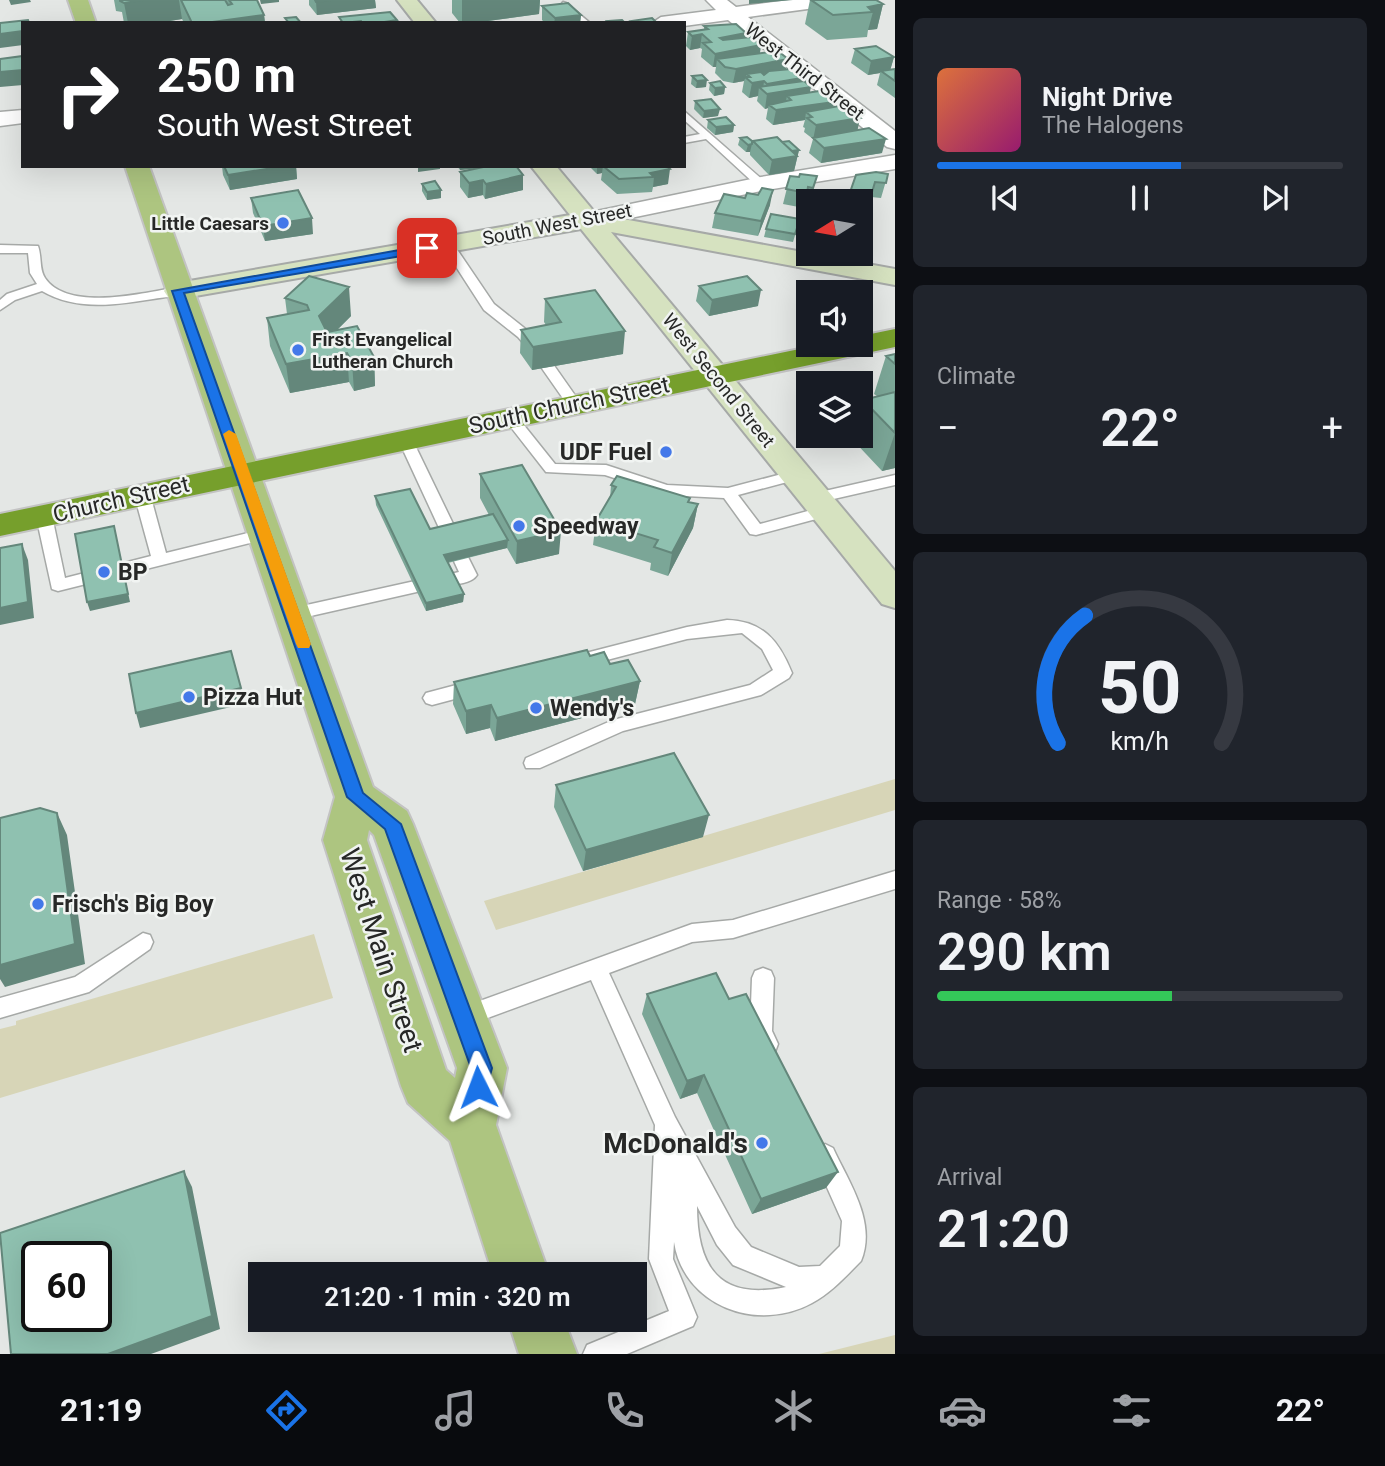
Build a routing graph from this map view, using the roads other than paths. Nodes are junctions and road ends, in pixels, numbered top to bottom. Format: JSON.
{"nodes":[{"id":1,"x":78,"y":0,"type":"edge"},
{"id":2,"x":407,"y":0,"type":"edge"},
{"id":3,"x":715,"y":0,"type":"edge"},
{"id":4,"x":830,"y":0,"type":"edge"},
{"id":5,"x":554,"y":6,"type":"edge"},
{"id":6,"x":732,"y":13,"type":"junction"},
{"id":7,"x":85,"y":21,"type":"edge"},
{"id":8,"x":424,"y":21,"type":"edge"},
{"id":9,"x":584,"y":21,"type":"edge"},
{"id":10,"x":675,"y":21,"type":"edge"},
{"id":11,"x":21,"y":116,"type":"edge"},
{"id":12,"x":686,"y":116,"type":"edge"},
{"id":13,"x":0,"y":119,"type":"edge"},
{"id":14,"x":707,"y":136,"type":"junction"},
{"id":15,"x":686,"y":139,"type":"edge"},
{"id":16,"x":895,"y":142,"type":"edge"},
{"id":17,"x":895,"y":162,"type":"edge"},
{"id":18,"x":138,"y":168,"type":"edge"},
{"id":19,"x":545,"y":168,"type":"edge"},
{"id":20,"x":761,"y":184,"type":"junction"},
{"id":21,"x":587,"y":220,"type":"junction"},
{"id":22,"x":448,"y":245,"type":"junction"},
{"id":23,"x":0,"y":249,"type":"edge"},
{"id":24,"x":895,"y":277,"type":"edge"},
{"id":25,"x":44,"y":286,"type":"junction"},
{"id":26,"x":178,"y":291,"type":"junction"},
{"id":27,"x":0,"y":306,"type":"edge"},
{"id":28,"x":895,"y":338,"type":"edge"},
{"id":29,"x":536,"y":349,"type":"edge"},
{"id":30,"x":548,"y":367,"type":"edge"},
{"id":31,"x":715,"y":375,"type":"junction"},
{"id":32,"x":574,"y":404,"type":"junction"},
{"id":33,"x":510,"y":417,"type":"junction"},
{"id":34,"x":405,"y":439,"type":"junction"},
{"id":35,"x":243,"y":472,"type":"junction"},
{"id":36,"x":797,"y":475,"type":"junction"},
{"id":37,"x":895,"y":480,"type":"edge"},
{"id":38,"x":728,"y":493,"type":"junction"},
{"id":39,"x":142,"y":494,"type":"junction"},
{"id":40,"x":821,"y":504,"type":"junction"},
{"id":41,"x":44,"y":516,"type":"junction"},
{"id":42,"x":0,"y":525,"type":"edge"},
{"id":43,"x":449,"y":532,"type":"edge"},
{"id":44,"x":264,"y":534,"type":"junction"},
{"id":45,"x":461,"y":559,"type":"edge"},
{"id":46,"x":160,"y":560,"type":"junction"},
{"id":47,"x":452,"y":579,"type":"edge"},
{"id":48,"x":415,"y":587,"type":"edge"},
{"id":49,"x":895,"y":595,"type":"edge"},
{"id":50,"x":293,"y":614,"type":"junction"},
{"id":51,"x":572,"y":663,"type":"edge"},
{"id":52,"x":496,"y":682,"type":"edge"},
{"id":53,"x":432,"y":698,"type":"dead end"},
{"id":54,"x":533,"y":763,"type":"dead end"},
{"id":55,"x":356,"y":797,"type":"junction"},
{"id":56,"x":895,"y":880,"type":"edge"},
{"id":57,"x":143,"y":942,"type":"dead end"},
{"id":58,"x":597,"y":970,"type":"junction"},
{"id":59,"x":762,"y":978,"type":"dead end"},
{"id":60,"x":0,"y":1008,"type":"edge"},
{"id":61,"x":463,"y":1017,"type":"junction"},
{"id":62,"x":780,"y":1068,"type":"edge"},
{"id":63,"x":470,"y":1125,"type":"junction"},
{"id":64,"x":667,"y":1125,"type":"junction"},
{"id":65,"x":817,"y":1140,"type":"edge"},
{"id":66,"x":686,"y":1155,"type":"junction"},
{"id":67,"x":517,"y":1262,"type":"edge"},
{"id":68,"x":825,"y":1278,"type":"junction"},
{"id":69,"x":540,"y":1332,"type":"edge"},
{"id":70,"x":548,"y":1354,"type":"edge"},
{"id":71,"x":596,"y":1354,"type":"edge"}],
"edges":[{"from":1,"to":7,"type":"main road"},
{"from":2,"to":8,"type":"main road"},
{"from":3,"to":6,"type":"street","name":"West Third Street"},
{"from":4,"to":6,"type":"street"},
{"from":5,"to":9,"type":"lane"},
{"from":6,"to":10,"type":"street"},
{"from":6,"to":16,"type":"street","name":"West Third Street"},
{"from":11,"to":13,"type":"street"},
{"from":12,"to":14,"type":"lane"},
{"from":14,"to":15,"type":"lane"},
{"from":14,"to":20,"type":"lane"},
{"from":17,"to":20,"type":"street","name":"South West Street"},
{"from":18,"to":26,"type":"main road"},
{"from":19,"to":21,"type":"main road","name":"West Second Street"},
{"from":20,"to":21,"type":"street","name":"South West Street"},
{"from":21,"to":22,"type":"main road","name":"South West Street"},
{"from":21,"to":24,"type":"main road"},
{"from":21,"to":31,"type":"main road","name":"West Second Street"},
{"from":22,"to":26,"type":"main road","name":"South West Street"},
{"from":22,"to":29,"type":"lane"},
{"from":23,"to":25,"type":"lane"},
{"from":25,"to":26,"type":"lane"},
{"from":25,"to":27,"type":"lane"},
{"from":26,"to":35,"type":"main road"},
{"from":28,"to":31,"type":"highway","name":"South Church Street"},
{"from":30,"to":32,"type":"lane"},
{"from":31,"to":32,"type":"highway","name":"South Church Street"},
{"from":31,"to":36,"type":"main road","name":"West Second Street"},
{"from":32,"to":33,"type":"highway","name":"South Church Street"},
{"from":33,"to":34,"type":"highway","name":"South Church Street"},
{"from":33,"to":38,"type":"lane"},
{"from":34,"to":35,"type":"highway","name":"South Church Street"},
{"from":34,"to":43,"type":"lane"},
{"from":35,"to":39,"type":"highway","name":"Church Street"},
{"from":35,"to":44,"type":"main road"},
{"from":36,"to":38,"type":"lane"},
{"from":36,"to":40,"type":"main road","name":"West Second Street"},
{"from":37,"to":40,"type":"lane"},
{"from":38,"to":40,"type":"lane"},
{"from":39,"to":41,"type":"highway","name":"Church Street"},
{"from":39,"to":46,"type":"lane"},
{"from":40,"to":49,"type":"main road","name":"West Second Street"},
{"from":41,"to":42,"type":"highway","name":"Church Street"},
{"from":41,"to":46,"type":"lane"},
{"from":44,"to":46,"type":"lane"},
{"from":44,"to":50,"type":"main road"},
{"from":45,"to":47,"type":"lane"},
{"from":48,"to":50,"type":"lane"},
{"from":50,"to":55,"type":"main road"},
{"from":51,"to":54,"type":"lane"},
{"from":52,"to":53,"type":"lane"},
{"from":55,"to":61,"type":"main road","name":"West Main Street"},
{"from":55,"to":63,"type":"main road","name":"West Main Street"},
{"from":56,"to":58,"type":"lane"},
{"from":57,"to":60,"type":"lane"},
{"from":58,"to":61,"type":"lane"},
{"from":58,"to":64,"type":"lane"},
{"from":59,"to":62,"type":"lane"},
{"from":61,"to":63,"type":"main road","name":"West Main Street"},
{"from":63,"to":67,"type":"main road","name":"West Main Street"},
{"from":64,"to":66,"type":"lane"},
{"from":64,"to":71,"type":"lane"},
{"from":65,"to":68,"type":"lane"},
{"from":66,"to":68,"type":"lane"},
{"from":66,"to":68,"type":"lane"},
{"from":69,"to":70,"type":"main road"}]}
